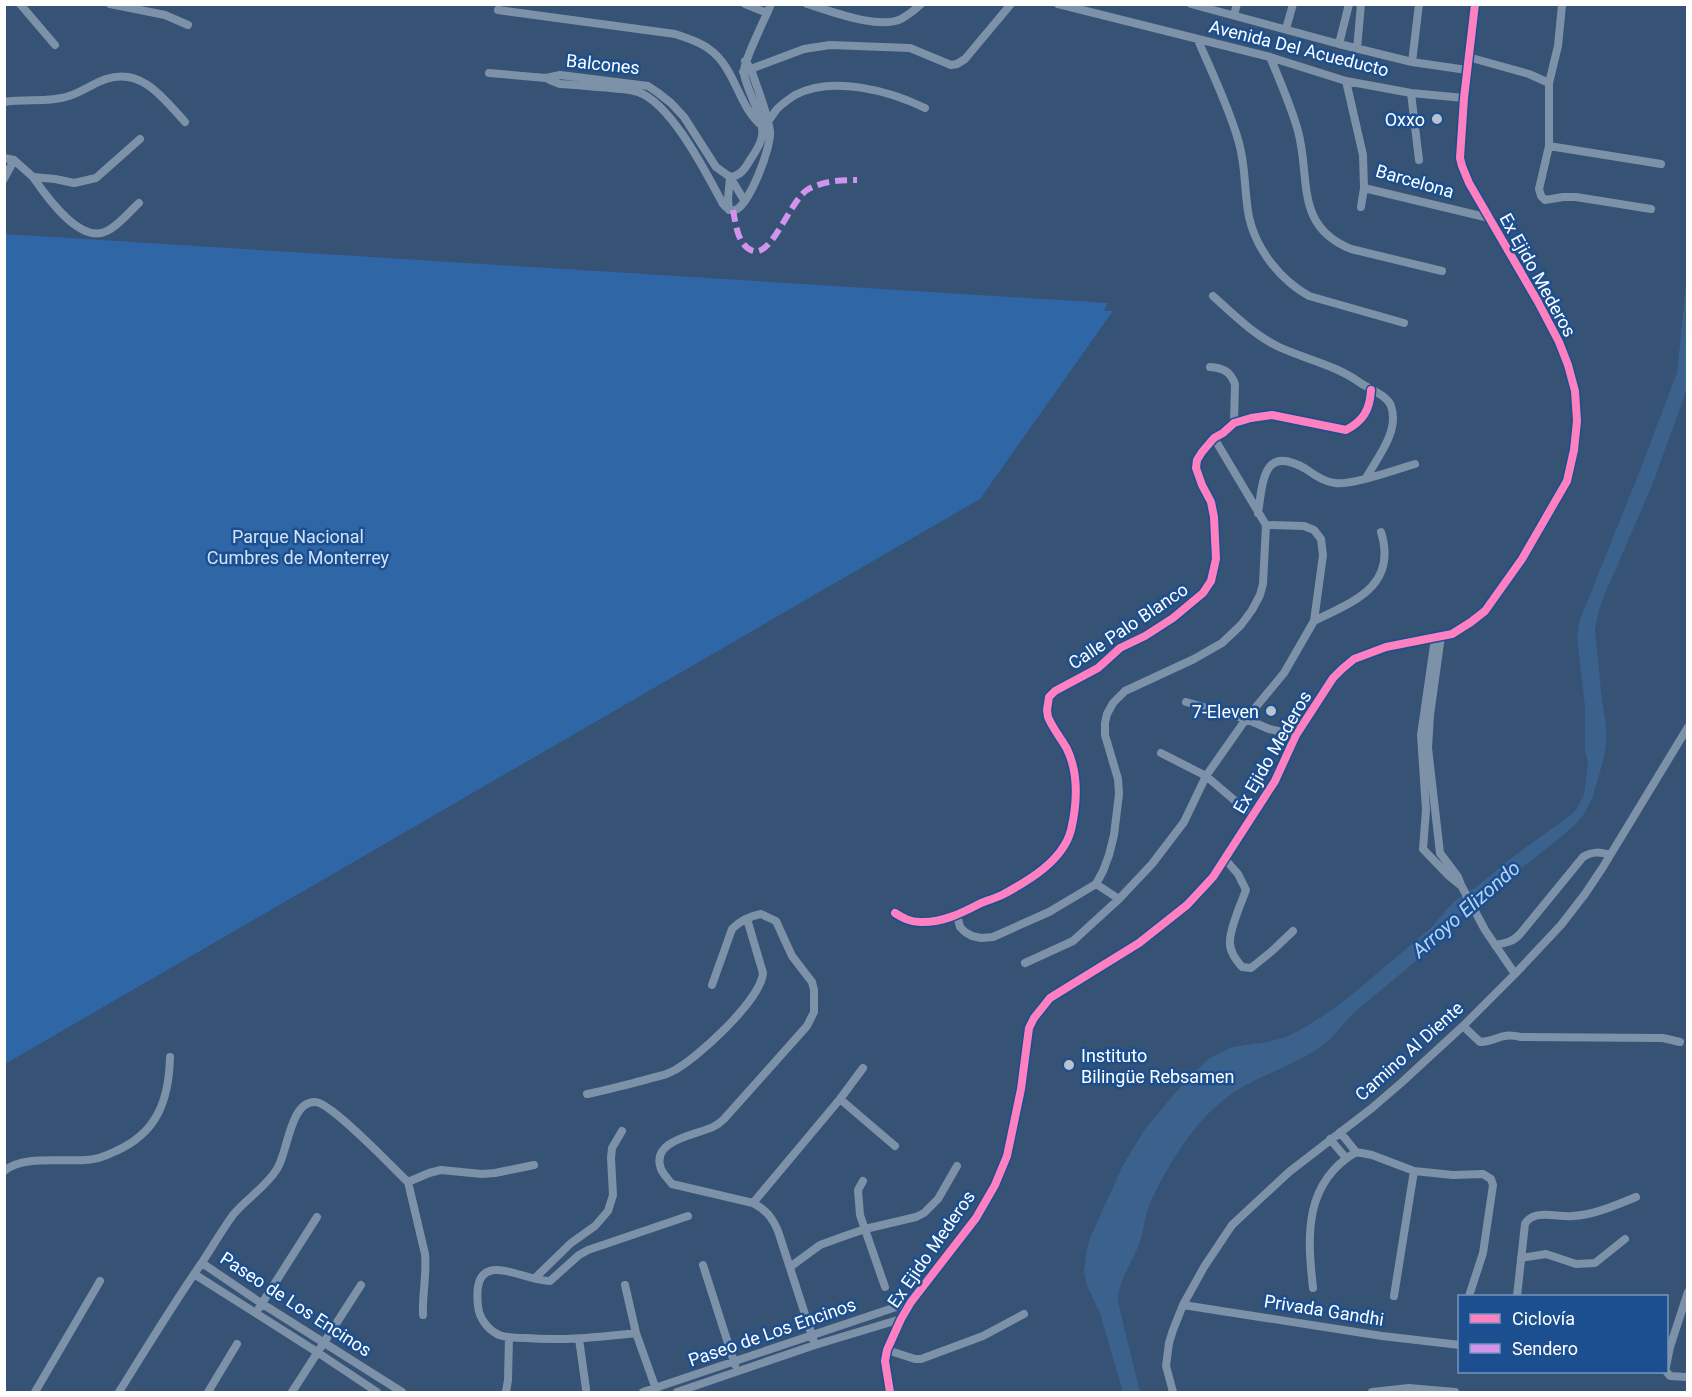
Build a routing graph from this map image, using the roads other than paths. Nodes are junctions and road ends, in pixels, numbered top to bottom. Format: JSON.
{"nodes":[{"id":1,"x":20,"y":4,"type":"edge"},
{"id":2,"x":110,"y":4,"type":"edge"},
{"id":3,"x":746,"y":4,"type":"edge"},
{"id":4,"x":807,"y":4,"type":"edge"},
{"id":5,"x":921,"y":4,"type":"edge"},
{"id":6,"x":1011,"y":4,"type":"edge"},
{"id":7,"x":1058,"y":4,"type":"edge"},
{"id":8,"x":1191,"y":4,"type":"edge"},
{"id":9,"x":1237,"y":4,"type":"edge"},
{"id":10,"x":1293,"y":4,"type":"edge"},
{"id":11,"x":1349,"y":4,"type":"edge"},
{"id":12,"x":1360,"y":4,"type":"edge"},
{"id":13,"x":1419,"y":4,"type":"edge"},
{"id":14,"x":1475,"y":4,"type":"edge"},
{"id":15,"x":1562,"y":5,"type":"edge"},
{"id":16,"x":769,"y":9,"type":"edge"},
{"id":17,"x":498,"y":10,"type":"dead end"},
{"id":18,"x":1234,"y":15,"type":"junction"},
{"id":19,"x":188,"y":25,"type":"dead end"},
{"id":20,"x":1286,"y":29,"type":"junction"},
{"id":21,"x":1198,"y":40,"type":"junction"},
{"id":22,"x":1340,"y":44,"type":"junction"},
{"id":23,"x":55,"y":45,"type":"dead end"},
{"id":24,"x":1357,"y":49,"type":"junction"},
{"id":25,"x":1270,"y":57,"type":"junction"},
{"id":26,"x":1468,"y":57,"type":"junction"},
{"id":27,"x":1412,"y":62,"type":"junction"},
{"id":28,"x":746,"y":67,"type":"junction"},
{"id":29,"x":1467,"y":70,"type":"junction"},
{"id":30,"x":489,"y":74,"type":"dead end"},
{"id":31,"x":546,"y":78,"type":"junction"},
{"id":32,"x":1346,"y":81,"type":"junction"},
{"id":33,"x":1549,"y":83,"type":"junction"},
{"id":34,"x":1411,"y":93,"type":"junction"},
{"id":35,"x":1464,"y":98,"type":"junction"},
{"id":36,"x":4,"y":102,"type":"edge"},
{"id":37,"x":925,"y":108,"type":"dead end"},
{"id":38,"x":185,"y":122,"type":"dead end"},
{"id":39,"x":765,"y":124,"type":"junction"},
{"id":40,"x":140,"y":139,"type":"dead end"},
{"id":41,"x":1549,"y":146,"type":"junction"},
{"id":42,"x":9,"y":159,"type":"edge"},
{"id":43,"x":1419,"y":160,"type":"dead end"},
{"id":44,"x":1661,"y":164,"type":"dead end"},
{"id":45,"x":33,"y":177,"type":"junction"},
{"id":46,"x":730,"y":177,"type":"junction"},
{"id":47,"x":4,"y":179,"type":"edge"},
{"id":48,"x":1365,"y":188,"type":"junction"},
{"id":49,"x":744,"y":201,"type":"junction"},
{"id":50,"x":139,"y":203,"type":"dead end"},
{"id":51,"x":1361,"y":207,"type":"dead end"},
{"id":52,"x":1651,"y":209,"type":"dead end"},
{"id":53,"x":731,"y":210,"type":"junction"},
{"id":54,"x":1489,"y":218,"type":"junction"},
{"id":55,"x":1442,"y":272,"type":"dead end"},
{"id":56,"x":1213,"y":296,"type":"dead end"},
{"id":57,"x":1404,"y":323,"type":"dead end"},
{"id":58,"x":1210,"y":367,"type":"dead end"},
{"id":59,"x":1371,"y":390,"type":"junction"},
{"id":60,"x":1234,"y":423,"type":"junction"},
{"id":61,"x":1214,"y":438,"type":"junction"},
{"id":62,"x":1415,"y":464,"type":"dead end"},
{"id":63,"x":1366,"y":478,"type":"junction"},
{"id":64,"x":1258,"y":513,"type":"junction"},
{"id":65,"x":1266,"y":525,"type":"junction"},
{"id":66,"x":1381,"y":532,"type":"dead end"},
{"id":67,"x":1314,"y":621,"type":"junction"},
{"id":68,"x":1438,"y":637,"type":"junction"},
{"id":69,"x":1186,"y":702,"type":"dead end"},
{"id":70,"x":1427,"y":715,"type":"junction"},
{"id":71,"x":1246,"y":719,"type":"junction"},
{"id":72,"x":1687,"y":729,"type":"edge"},
{"id":73,"x":1296,"y":735,"type":"junction"},
{"id":74,"x":1161,"y":753,"type":"dead end"},
{"id":75,"x":1206,"y":776,"type":"junction"},
{"id":76,"x":1253,"y":816,"type":"junction"},
{"id":77,"x":1424,"y":833,"type":"junction"},
{"id":78,"x":1437,"y":835,"type":"junction"},
{"id":79,"x":1610,"y":855,"type":"junction"},
{"id":80,"x":1436,"y":856,"type":"junction"},
{"id":81,"x":1225,"y":859,"type":"junction"},
{"id":82,"x":1096,"y":884,"type":"junction"},
{"id":83,"x":1119,"y":899,"type":"junction"},
{"id":84,"x":895,"y":912,"type":"dead end"},
{"id":85,"x":957,"y":915,"type":"junction"},
{"id":86,"x":747,"y":919,"type":"junction"},
{"id":87,"x":1293,"y":931,"type":"dead end"},
{"id":88,"x":1495,"y":945,"type":"junction"},
{"id":89,"x":1024,"y":963,"type":"dead end"},
{"id":90,"x":1515,"y":974,"type":"junction"},
{"id":91,"x":712,"y":985,"type":"dead end"},
{"id":92,"x":1463,"y":1026,"type":"junction"},
{"id":93,"x":1680,"y":1042,"type":"dead end"},
{"id":94,"x":170,"y":1057,"type":"dead end"},
{"id":95,"x":863,"y":1068,"type":"dead end"},
{"id":96,"x":587,"y":1094,"type":"dead end"},
{"id":97,"x":840,"y":1099,"type":"junction"},
{"id":98,"x":622,"y":1131,"type":"dead end"},
{"id":99,"x":1340,"y":1132,"type":"junction"},
{"id":100,"x":1330,"y":1139,"type":"junction"},
{"id":101,"x":895,"y":1146,"type":"dead end"},
{"id":102,"x":1356,"y":1152,"type":"junction"},
{"id":103,"x":1346,"y":1158,"type":"junction"},
{"id":104,"x":534,"y":1165,"type":"dead end"},
{"id":105,"x":957,"y":1166,"type":"dead end"},
{"id":106,"x":4,"y":1171,"type":"edge"},
{"id":107,"x":1414,"y":1171,"type":"junction"},
{"id":108,"x":863,"y":1181,"type":"dead end"},
{"id":109,"x":408,"y":1182,"type":"junction"},
{"id":110,"x":1636,"y":1197,"type":"dead end"},
{"id":111,"x":753,"y":1203,"type":"junction"},
{"id":112,"x":688,"y":1215,"type":"dead end"},
{"id":113,"x":317,"y":1217,"type":"dead end"},
{"id":114,"x":865,"y":1229,"type":"junction"},
{"id":115,"x":1625,"y":1239,"type":"dead end"},
{"id":116,"x":1521,"y":1258,"type":"junction"},
{"id":117,"x":202,"y":1263,"type":"junction"},
{"id":118,"x":703,"y":1265,"type":"dead end"},
{"id":119,"x":790,"y":1267,"type":"junction"},
{"id":120,"x":194,"y":1274,"type":"junction"},
{"id":121,"x":535,"y":1278,"type":"junction"},
{"id":122,"x":100,"y":1281,"type":"dead end"},
{"id":123,"x":361,"y":1285,"type":"dead end"},
{"id":124,"x":624,"y":1285,"type":"dead end"},
{"id":125,"x":885,"y":1287,"type":"dead end"},
{"id":126,"x":1314,"y":1288,"type":"dead end"},
{"id":127,"x":1688,"y":1292,"type":"edge"},
{"id":128,"x":1469,"y":1295,"type":"edge"},
{"id":129,"x":1517,"y":1295,"type":"edge"},
{"id":130,"x":1394,"y":1296,"type":"dead end"},
{"id":131,"x":911,"y":1302,"type":"junction"},
{"id":132,"x":261,"y":1303,"type":"junction"},
{"id":133,"x":1183,"y":1305,"type":"junction"},
{"id":134,"x":255,"y":1313,"type":"junction"},
{"id":135,"x":1024,"y":1314,"type":"dead end"},
{"id":136,"x":423,"y":1315,"type":"dead end"},
{"id":137,"x":902,"y":1319,"type":"junction"},
{"id":138,"x":636,"y":1333,"type":"junction"},
{"id":139,"x":812,"y":1336,"type":"junction"},
{"id":140,"x":509,"y":1337,"type":"junction"},
{"id":141,"x":579,"y":1339,"type":"junction"},
{"id":142,"x":324,"y":1343,"type":"junction"},
{"id":143,"x":237,"y":1344,"type":"dead end"},
{"id":144,"x":815,"y":1345,"type":"junction"},
{"id":145,"x":1458,"y":1345,"type":"edge"},
{"id":146,"x":887,"y":1350,"type":"junction"},
{"id":147,"x":317,"y":1352,"type":"junction"},
{"id":148,"x":1668,"y":1360,"type":"edge"},
{"id":149,"x":734,"y":1362,"type":"junction"},
{"id":150,"x":738,"y":1372,"type":"junction"},
{"id":151,"x":1668,"y":1372,"type":"edge"},
{"id":152,"x":1688,"y":1377,"type":"edge"},
{"id":153,"x":586,"y":1389,"type":"dead end"},
{"id":154,"x":392,"y":1390,"type":"edge"},
{"id":155,"x":656,"y":1390,"type":"edge"},
{"id":156,"x":35,"y":1392,"type":"edge"},
{"id":157,"x":119,"y":1392,"type":"edge"},
{"id":158,"x":208,"y":1392,"type":"edge"},
{"id":159,"x":292,"y":1392,"type":"edge"},
{"id":160,"x":377,"y":1392,"type":"edge"},
{"id":161,"x":402,"y":1392,"type":"edge"},
{"id":162,"x":506,"y":1392,"type":"edge"},
{"id":163,"x":643,"y":1392,"type":"edge"},
{"id":164,"x":677,"y":1392,"type":"edge"},
{"id":165,"x":890,"y":1392,"type":"edge"},
{"id":166,"x":1173,"y":1392,"type":"edge"},
{"id":167,"x":1372,"y":1392,"type":"edge"},
{"id":168,"x":1453,"y":1392,"type":"edge"}],
"edges":[{"from":1,"to":23,"type":"street"},
{"from":2,"to":19,"type":"street"},
{"from":3,"to":16,"type":"street"},
{"from":4,"to":5,"type":"street"},
{"from":6,"to":28,"type":"street"},
{"from":7,"to":21,"type":"street","name":"Avenida Del Acueducto"},
{"from":8,"to":18,"type":"street"},
{"from":9,"to":18,"type":"street"},
{"from":10,"to":20,"type":"street"},
{"from":11,"to":22,"type":"street"},
{"from":12,"to":24,"type":"street"},
{"from":13,"to":27,"type":"street"},
{"from":14,"to":26,"type":"street","name":"Ex Ejido Mederos"},
{"from":15,"to":33,"type":"street"},
{"from":16,"to":28,"type":"street"},
{"from":17,"to":39,"type":"street"},
{"from":18,"to":20,"type":"street"},
{"from":20,"to":22,"type":"street"},
{"from":21,"to":25,"type":"street","name":"Avenida Del Acueducto"},
{"from":21,"to":57,"type":"street"},
{"from":22,"to":24,"type":"street"},
{"from":24,"to":27,"type":"street"},
{"from":25,"to":32,"type":"street","name":"Avenida Del Acueducto"},
{"from":25,"to":55,"type":"street"},
{"from":26,"to":29,"type":"street","name":"Ex Ejido Mederos"},
{"from":26,"to":33,"type":"street"},
{"from":27,"to":29,"type":"street"},
{"from":28,"to":39,"type":"street"},
{"from":29,"to":35,"type":"street","name":"Ex Ejido Mederos"},
{"from":30,"to":31,"type":"street","name":"Balcones"},
{"from":31,"to":46,"type":"street","name":"Balcones"},
{"from":31,"to":53,"type":"street","name":"Balcones"},
{"from":32,"to":34,"type":"street","name":"Avenida Del Acueducto"},
{"from":32,"to":48,"type":"street","name":"Barcelona"},
{"from":33,"to":41,"type":"street"},
{"from":34,"to":35,"type":"street","name":"Avenida Del Acueducto"},
{"from":34,"to":43,"type":"street"},
{"from":35,"to":54,"type":"street","name":"Ex Ejido Mederos"},
{"from":36,"to":38,"type":"street"},
{"from":37,"to":39,"type":"street"},
{"from":39,"to":46,"type":"street"},
{"from":39,"to":49,"type":"street"},
{"from":40,"to":45,"type":"street"},
{"from":41,"to":44,"type":"street"},
{"from":41,"to":52,"type":"street"},
{"from":42,"to":45,"type":"street"},
{"from":42,"to":47,"type":"street"},
{"from":45,"to":50,"type":"street"},
{"from":46,"to":49,"type":"street","name":"Balcones"},
{"from":46,"to":53,"type":"street"},
{"from":48,"to":51,"type":"street"},
{"from":48,"to":54,"type":"street","name":"Barcelona"},
{"from":49,"to":53,"type":"street"},
{"from":54,"to":68,"type":"street","name":"Ex Ejido Mederos"},
{"from":56,"to":59,"type":"street"},
{"from":58,"to":60,"type":"street"},
{"from":59,"to":60,"type":"street"},
{"from":59,"to":63,"type":"street"},
{"from":60,"to":61,"type":"street"},
{"from":61,"to":64,"type":"street"},
{"from":61,"to":85,"type":"street","name":"Calle Palo Blanco"},
{"from":62,"to":63,"type":"street"},
{"from":63,"to":64,"type":"street"},
{"from":64,"to":65,"type":"street"},
{"from":65,"to":67,"type":"street"},
{"from":65,"to":82,"type":"street"},
{"from":66,"to":67,"type":"street"},
{"from":67,"to":71,"type":"street"},
{"from":68,"to":70,"type":"street"},
{"from":68,"to":73,"type":"street","name":"Ex Ejido Mederos"},
{"from":69,"to":71,"type":"street"},
{"from":70,"to":77,"type":"street"},
{"from":70,"to":78,"type":"street"},
{"from":71,"to":73,"type":"street"},
{"from":71,"to":75,"type":"street"},
{"from":72,"to":79,"type":"street","name":"Camino Al Diente"},
{"from":73,"to":76,"type":"street","name":"Ex Ejido Mederos"},
{"from":74,"to":75,"type":"street"},
{"from":75,"to":76,"type":"street"},
{"from":75,"to":83,"type":"street"},
{"from":76,"to":81,"type":"street","name":"Ex Ejido Mederos"},
{"from":77,"to":78,"type":"street"},
{"from":77,"to":80,"type":"street"},
{"from":78,"to":80,"type":"street"},
{"from":79,"to":88,"type":"street"},
{"from":79,"to":90,"type":"street","name":"Camino Al Diente"},
{"from":80,"to":88,"type":"street"},
{"from":81,"to":87,"type":"street"},
{"from":81,"to":131,"type":"street","name":"Ex Ejido Mederos"},
{"from":82,"to":83,"type":"street"},
{"from":82,"to":85,"type":"street"},
{"from":83,"to":89,"type":"street"},
{"from":84,"to":85,"type":"street"},
{"from":86,"to":91,"type":"street"},
{"from":86,"to":96,"type":"street"},
{"from":86,"to":111,"type":"street"},
{"from":88,"to":90,"type":"street"},
{"from":90,"to":92,"type":"street","name":"Camino Al Diente"},
{"from":92,"to":93,"type":"street"},
{"from":92,"to":99,"type":"street","name":"Camino Al Diente"},
{"from":94,"to":106,"type":"street"},
{"from":95,"to":97,"type":"street"},
{"from":97,"to":101,"type":"street"},
{"from":97,"to":111,"type":"street"},
{"from":98,"to":121,"type":"street"},
{"from":99,"to":100,"type":"street","name":"Camino Al Diente"},
{"from":99,"to":102,"type":"street"},
{"from":100,"to":103,"type":"street"},
{"from":100,"to":133,"type":"street","name":"Camino Al Diente"},
{"from":102,"to":103,"type":"street"},
{"from":102,"to":107,"type":"street"},
{"from":103,"to":126,"type":"street"},
{"from":104,"to":109,"type":"street"},
{"from":105,"to":114,"type":"street"},
{"from":107,"to":128,"type":"street"},
{"from":107,"to":130,"type":"street"},
{"from":108,"to":114,"type":"street"},
{"from":109,"to":117,"type":"street"},
{"from":109,"to":136,"type":"street"},
{"from":110,"to":116,"type":"street"},
{"from":111,"to":119,"type":"street"},
{"from":112,"to":121,"type":"street"},
{"from":113,"to":132,"type":"street"},
{"from":114,"to":119,"type":"street"},
{"from":114,"to":125,"type":"street"},
{"from":115,"to":116,"type":"street"},
{"from":116,"to":129,"type":"street"},
{"from":117,"to":120,"type":"street"},
{"from":117,"to":132,"type":"street","name":"Paseo de Los Encinos"},
{"from":118,"to":149,"type":"street"},
{"from":119,"to":139,"type":"street"},
{"from":120,"to":134,"type":"street","name":"Paseo de Los Encinos"},
{"from":120,"to":157,"type":"street"},
{"from":121,"to":140,"type":"street"},
{"from":122,"to":156,"type":"street"},
{"from":123,"to":142,"type":"street"},
{"from":124,"to":138,"type":"street"},
{"from":127,"to":148,"type":"street"},
{"from":131,"to":137,"type":"street","name":"Ex Ejido Mederos"},
{"from":131,"to":139,"type":"street","name":"Paseo de Los Encinos"},
{"from":132,"to":134,"type":"street"},
{"from":132,"to":142,"type":"street","name":"Paseo de Los Encinos"},
{"from":133,"to":145,"type":"street","name":"Privada Gandhi"},
{"from":133,"to":166,"type":"street","name":"Camino Al Diente"},
{"from":134,"to":147,"type":"street","name":"Paseo de Los Encinos"},
{"from":135,"to":146,"type":"street"},
{"from":137,"to":144,"type":"street","name":"Paseo de Los Encinos"},
{"from":137,"to":146,"type":"street","name":"Ex Ejido Mederos"},
{"from":138,"to":141,"type":"street"},
{"from":138,"to":155,"type":"street"},
{"from":139,"to":144,"type":"street"},
{"from":139,"to":149,"type":"street","name":"Paseo de Los Encinos"},
{"from":140,"to":141,"type":"street"},
{"from":140,"to":162,"type":"street"},
{"from":141,"to":153,"type":"street"},
{"from":142,"to":147,"type":"street"},
{"from":142,"to":154,"type":"street","name":"Paseo de Los Encinos"},
{"from":143,"to":158,"type":"street"},
{"from":144,"to":150,"type":"street","name":"Paseo de Los Encinos"},
{"from":146,"to":165,"type":"street","name":"Ex Ejido Mederos"},
{"from":147,"to":159,"type":"street"},
{"from":147,"to":160,"type":"street","name":"Paseo de Los Encinos"},
{"from":149,"to":150,"type":"street"},
{"from":149,"to":155,"type":"street","name":"Paseo de Los Encinos"},
{"from":150,"to":164,"type":"street","name":"Paseo de Los Encinos"},
{"from":151,"to":152,"type":"street"},
{"from":154,"to":161,"type":"street","name":"Paseo de Los Encinos"},
{"from":155,"to":163,"type":"street","name":"Paseo de Los Encinos"},
{"from":167,"to":168,"type":"street"}]}
